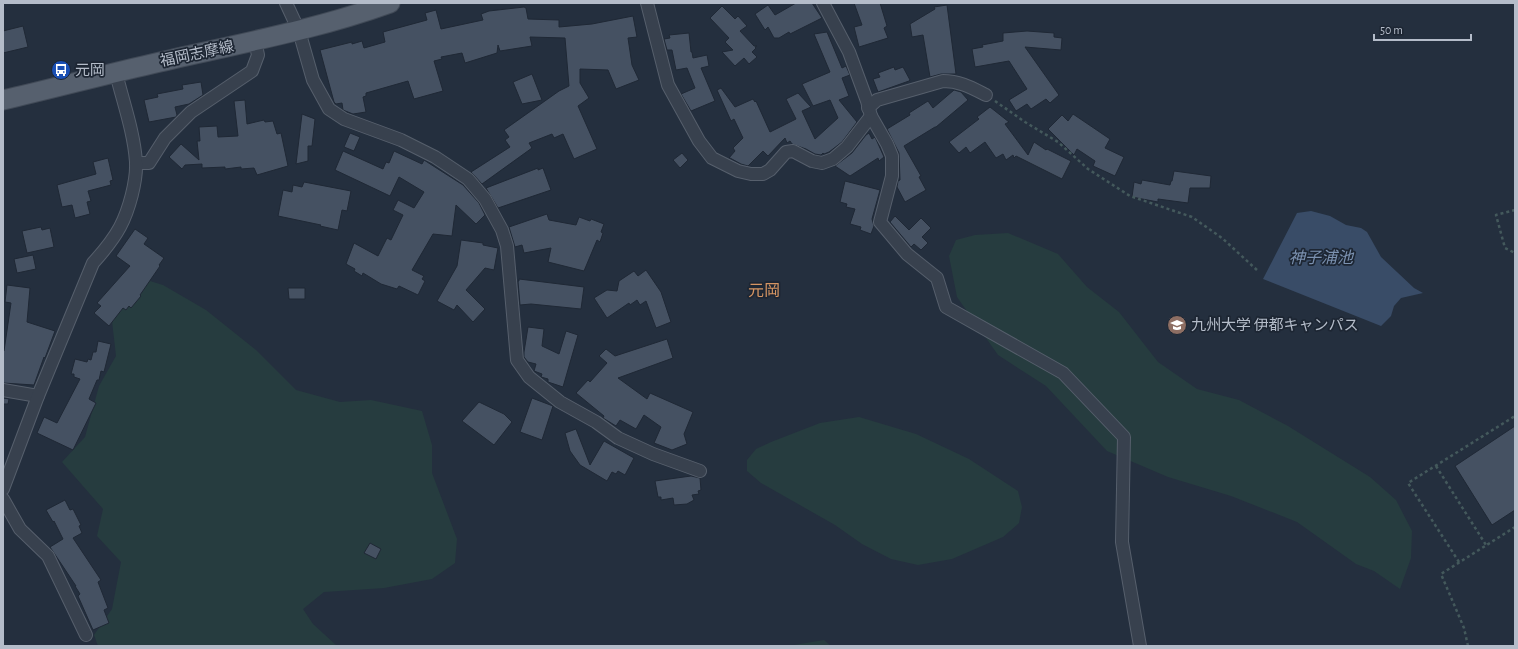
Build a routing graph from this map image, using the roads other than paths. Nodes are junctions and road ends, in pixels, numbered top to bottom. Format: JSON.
{"nodes":[{"id":1,"x":286,"y":3,"type":"edge"},
{"id":2,"x":390,"y":3,"type":"edge"},
{"id":3,"x":647,"y":3,"type":"edge"},
{"id":4,"x":823,"y":3,"type":"edge"},
{"id":5,"x":300,"y":31,"type":"junction"},
{"id":6,"x":255,"y":41,"type":"junction"},
{"id":7,"x":116,"y":73,"type":"junction"},
{"id":8,"x":986,"y":95,"type":"road end"},
{"id":9,"x":3,"y":100,"type":"edge"},
{"id":10,"x":870,"y":112,"type":"junction"},
{"id":11,"x":136,"y":163,"type":"junction"},
{"id":12,"x":3,"y":390,"type":"edge"},
{"id":13,"x":38,"y":396,"type":"junction"},
{"id":14,"x":700,"y":471,"type":"dead end"},
{"id":15,"x":3,"y":489,"type":"edge"},
{"id":16,"x":3,"y":499,"type":"edge"},
{"id":17,"x":86,"y":635,"type":"dead end"},
{"id":18,"x":1140,"y":646,"type":"edge"}],
"edges":[{"from":1,"to":5,"type":"street"},
{"from":2,"to":5,"type":"main road","name":"福岡志摩線"},
{"from":3,"to":10,"type":"street"},
{"from":4,"to":10,"type":"street"},
{"from":5,"to":6,"type":"main road","name":"福岡志摩線"},
{"from":5,"to":14,"type":"street"},
{"from":6,"to":7,"type":"main road","name":"福岡志摩線"},
{"from":6,"to":11,"type":"street"},
{"from":7,"to":9,"type":"main road","name":"福岡志摩線"},
{"from":7,"to":11,"type":"street"},
{"from":8,"to":10,"type":"street"},
{"from":10,"to":18,"type":"street"},
{"from":11,"to":13,"type":"street"},
{"from":12,"to":13,"type":"street"},
{"from":13,"to":15,"type":"street"},
{"from":16,"to":17,"type":"street"}]}
